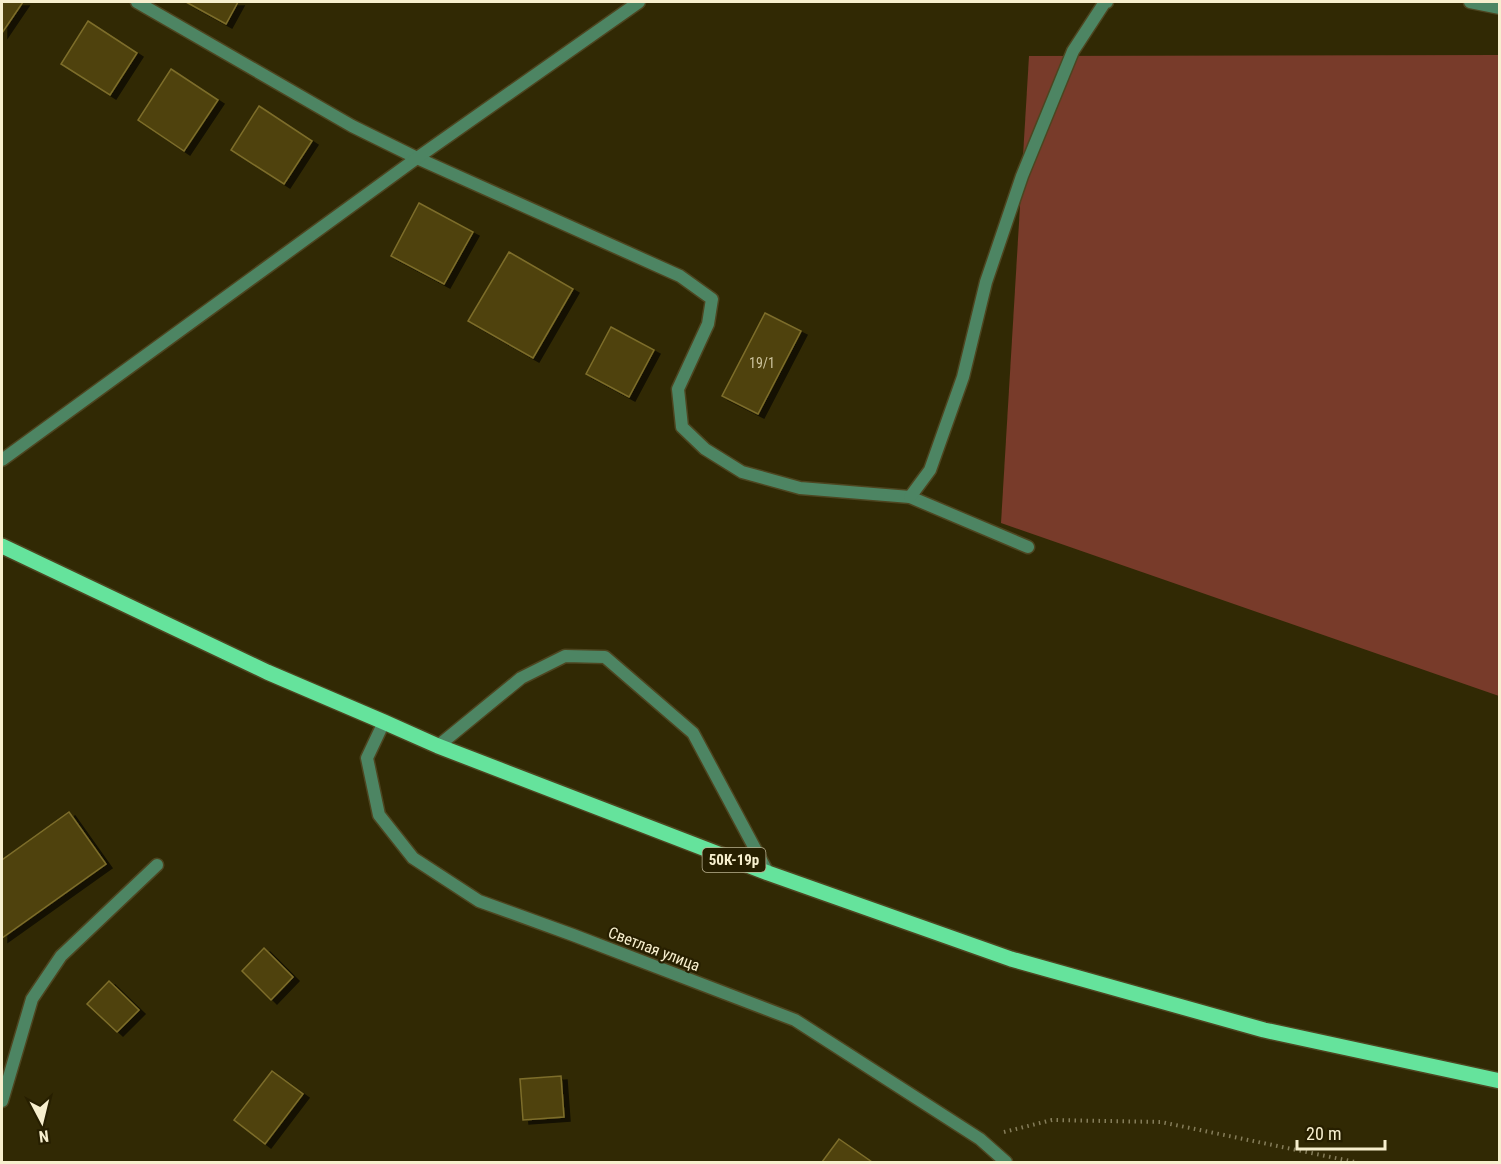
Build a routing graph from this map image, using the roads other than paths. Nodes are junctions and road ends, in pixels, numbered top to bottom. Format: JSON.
{"nodes":[{"id":1,"x":137,"y":2,"type":"edge"},
{"id":2,"x":639,"y":2,"type":"edge"},
{"id":3,"x":1106,"y":2,"type":"edge"},
{"id":4,"x":1470,"y":2,"type":"edge"},
{"id":5,"x":1500,"y":8,"type":"edge"},
{"id":6,"x":417,"y":158,"type":"junction"},
{"id":7,"x":2,"y":460,"type":"edge"},
{"id":8,"x":910,"y":497,"type":"junction"},
{"id":9,"x":2,"y":546,"type":"edge"},
{"id":10,"x":1028,"y":547,"type":"dead end"},
{"id":11,"x":384,"y":723,"type":"junction"},
{"id":12,"x":438,"y":746,"type":"junction"},
{"id":13,"x":157,"y":865,"type":"dead end"},
{"id":14,"x":768,"y":873,"type":"junction"},
{"id":15,"x":1500,"y":1081,"type":"edge"},
{"id":16,"x":2,"y":1101,"type":"edge"},
{"id":17,"x":1006,"y":1162,"type":"edge"}],
"edges":[{"from":1,"to":6,"type":"street"},
{"from":2,"to":6,"type":"street"},
{"from":3,"to":8,"type":"street"},
{"from":4,"to":5,"type":"street"},
{"from":6,"to":7,"type":"street"},
{"from":6,"to":8,"type":"street"},
{"from":8,"to":10,"type":"street"},
{"from":9,"to":11,"type":"main road","number":"50К-19р"},
{"from":11,"to":12,"type":"main road","number":"50К-19р"},
{"from":11,"to":17,"type":"street","name":"Светлая улица"},
{"from":12,"to":14,"type":"main road","number":"50К-19р"},
{"from":12,"to":14,"type":"street"},
{"from":13,"to":16,"type":"street"},
{"from":14,"to":15,"type":"main road","number":"50К-19р"}]}
